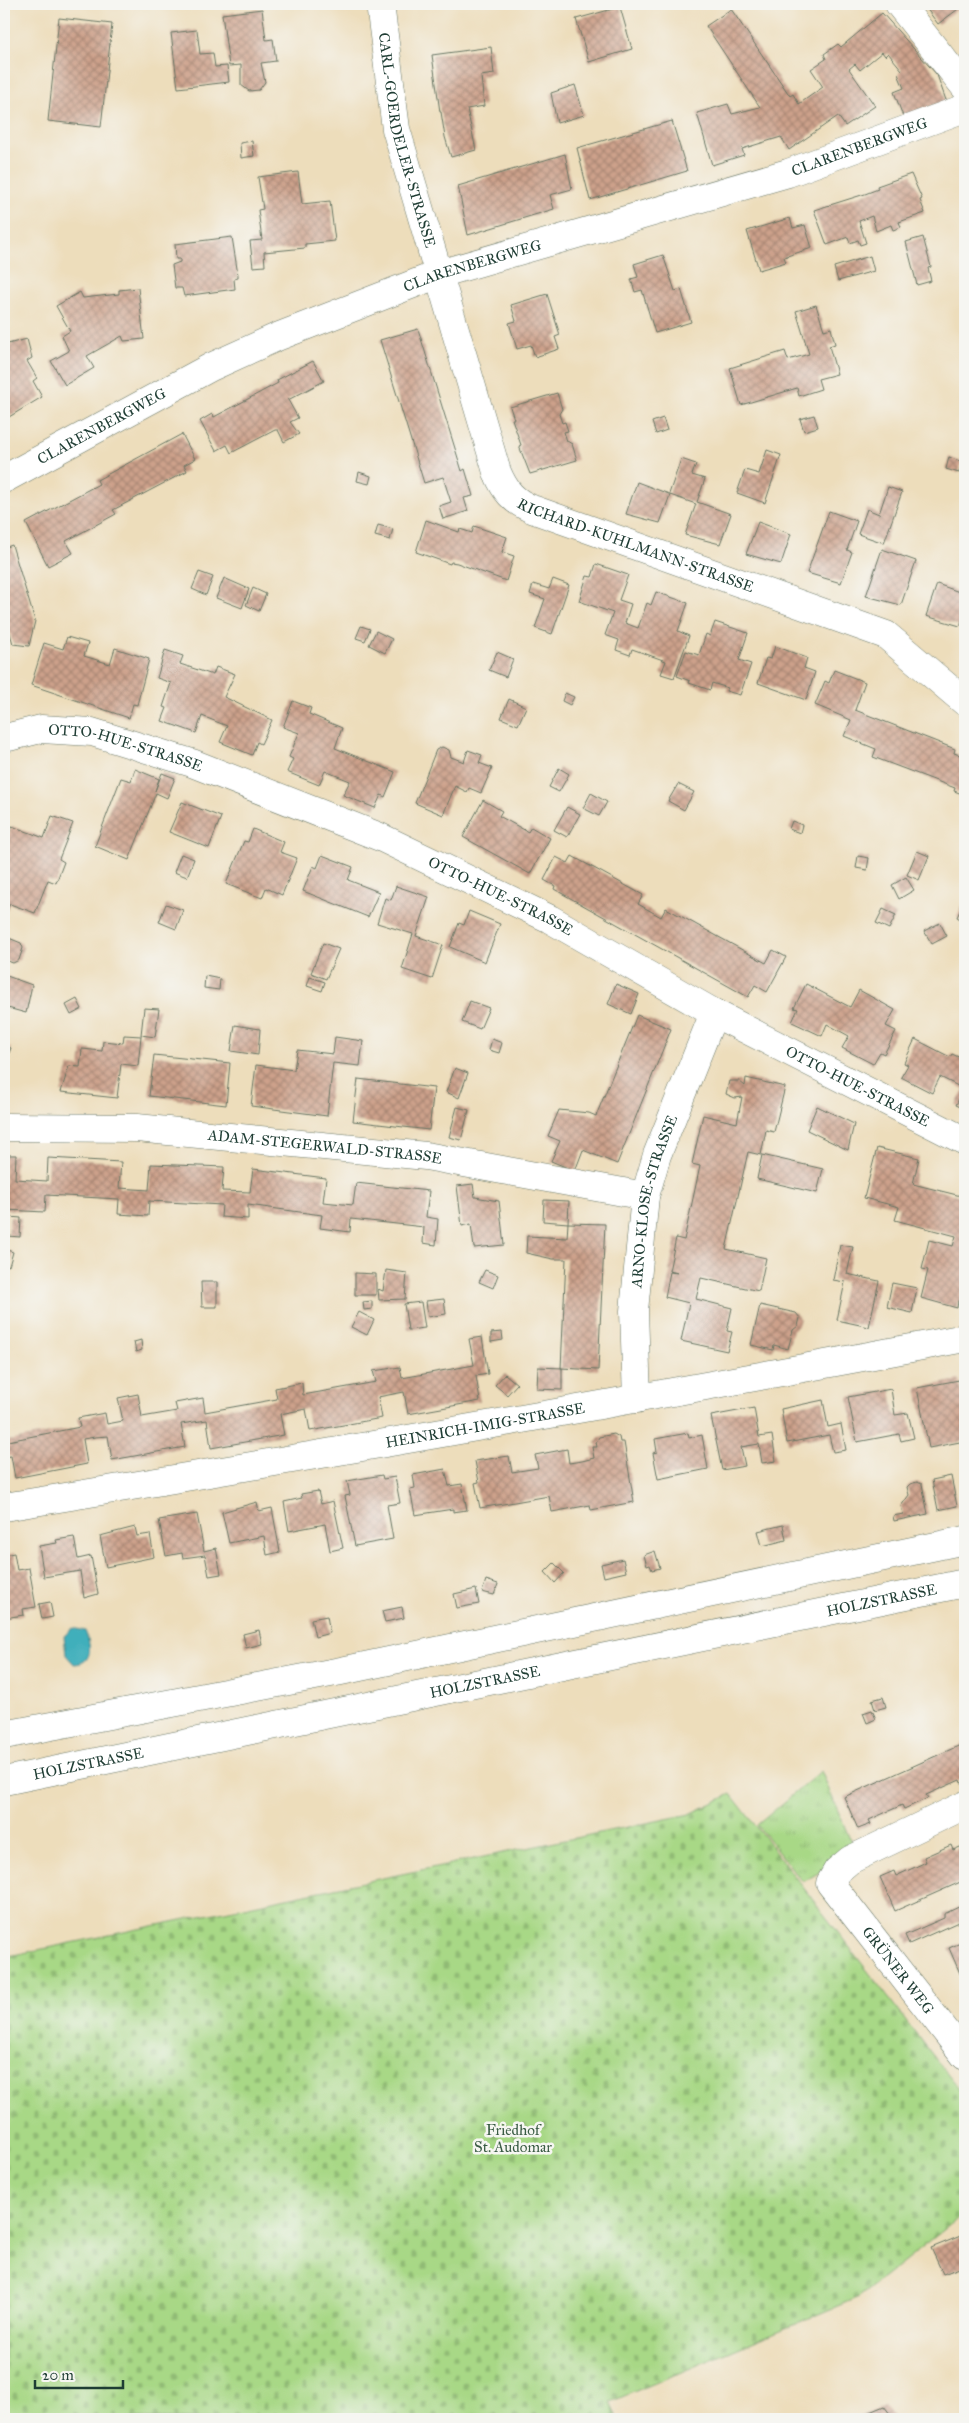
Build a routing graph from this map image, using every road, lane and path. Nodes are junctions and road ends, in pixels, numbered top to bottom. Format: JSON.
{"nodes":[{"id":1,"x":380,"y":4,"type":"edge"},
{"id":2,"x":899,"y":4,"type":"edge"},
{"id":3,"x":965,"y":87,"type":"edge"},
{"id":4,"x":965,"y":108,"type":"edge"},
{"id":5,"x":439,"y":274,"type":"junction"},
{"id":6,"x":4,"y":479,"type":"edge"},
{"id":7,"x":965,"y":702,"type":"edge"},
{"id":8,"x":5,"y":736,"type":"edge"},
{"id":9,"x":714,"y":1013,"type":"junction"},
{"id":10,"x":4,"y":1127,"type":"edge"},
{"id":11,"x":965,"y":1141,"type":"edge"},
{"id":12,"x":645,"y":1196,"type":"junction"},
{"id":13,"x":965,"y":1338,"type":"edge"},
{"id":14,"x":637,"y":1399,"type":"junction"},
{"id":15,"x":4,"y":1507,"type":"edge"},
{"id":16,"x":965,"y":1540,"type":"edge"},
{"id":17,"x":965,"y":1583,"type":"edge"},
{"id":18,"x":4,"y":1735,"type":"edge"},
{"id":19,"x":4,"y":1781,"type":"edge"},
{"id":20,"x":965,"y":1805,"type":"edge"},
{"id":21,"x":965,"y":2056,"type":"edge"}],
"edges":[{"from":1,"to":5,"type":"street","name":"CARL-GOERDELER-STRASSE"},
{"from":2,"to":3,"type":"street"},
{"from":4,"to":5,"type":"street","name":"CLARENBERGWEG"},
{"from":5,"to":6,"type":"street","name":"CLARENBERGWEG"},
{"from":5,"to":7,"type":"street","name":"RICHARD-KUHLMANN-STRASSE"},
{"from":8,"to":9,"type":"street","name":"OTTO-HUE-STRASSE"},
{"from":9,"to":11,"type":"street","name":"OTTO-HUE-STRASSE"},
{"from":9,"to":12,"type":"street","name":"ARNO-KLOSE-STRASSE"},
{"from":10,"to":12,"type":"street","name":"ADAM-STEGERWALD-STRASSE"},
{"from":12,"to":14,"type":"street","name":"ARNO-KLOSE-STRASSE"},
{"from":13,"to":14,"type":"street","name":"HEINRICH-IMIG-STRASSE"},
{"from":14,"to":15,"type":"street","name":"HEINRICH-IMIG-STRASSE"},
{"from":16,"to":18,"type":"street"},
{"from":17,"to":19,"type":"street","name":"HOLZSTRASSE"},
{"from":20,"to":21,"type":"street","name":"GRÜNER WEG"}]}
